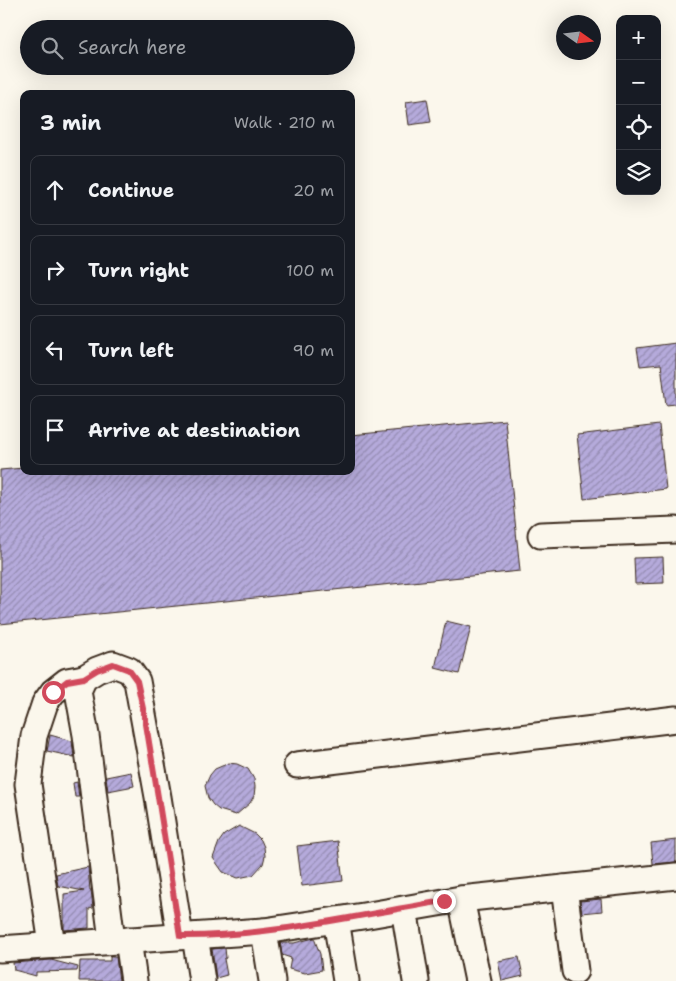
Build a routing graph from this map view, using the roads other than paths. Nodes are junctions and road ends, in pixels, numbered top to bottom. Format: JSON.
{"nodes":[{"id":1,"x":676,"y":530,"type":"edge"},
{"id":2,"x":541,"y":535,"type":"dead end"},
{"id":3,"x":84,"y":678,"type":"junction"},
{"id":4,"x":676,"y":719,"type":"edge"},
{"id":5,"x":297,"y":765,"type":"dead end"},
{"id":6,"x":676,"y":876,"type":"edge"},
{"id":7,"x":564,"y":888,"type":"junction"},
{"id":8,"x":461,"y":899,"type":"junction"},
{"id":9,"x":404,"y":909,"type":"junction"},
{"id":10,"x":336,"y":920,"type":"junction"},
{"id":11,"x":264,"y":931,"type":"junction"},
{"id":12,"x":187,"y":936,"type":"junction"},
{"id":13,"x":120,"y":940,"type":"junction"},
{"id":14,"x":52,"y":945,"type":"junction"},
{"id":15,"x":0,"y":949,"type":"edge"},
{"id":16,"x":575,"y":971,"type":"dead end"},
{"id":17,"x":134,"y":981,"type":"edge"},
{"id":18,"x":202,"y":981,"type":"edge"},
{"id":19,"x":272,"y":981,"type":"edge"},
{"id":20,"x":346,"y":981,"type":"edge"},
{"id":21,"x":416,"y":981,"type":"edge"},
{"id":22,"x":478,"y":981,"type":"edge"}],
"edges":[{"from":1,"to":2,"type":"street"},
{"from":3,"to":12,"type":"street"},
{"from":3,"to":13,"type":"street"},
{"from":3,"to":14,"type":"street"},
{"from":4,"to":5,"type":"street"},
{"from":6,"to":7,"type":"street"},
{"from":7,"to":8,"type":"street"},
{"from":7,"to":16,"type":"street"},
{"from":8,"to":9,"type":"street"},
{"from":8,"to":22,"type":"street"},
{"from":9,"to":10,"type":"street"},
{"from":9,"to":21,"type":"street"},
{"from":10,"to":11,"type":"street"},
{"from":10,"to":20,"type":"street"},
{"from":11,"to":12,"type":"street"},
{"from":11,"to":19,"type":"street"},
{"from":12,"to":13,"type":"street"},
{"from":12,"to":18,"type":"street"},
{"from":13,"to":14,"type":"street"},
{"from":13,"to":17,"type":"street"},
{"from":14,"to":15,"type":"street"}]}
